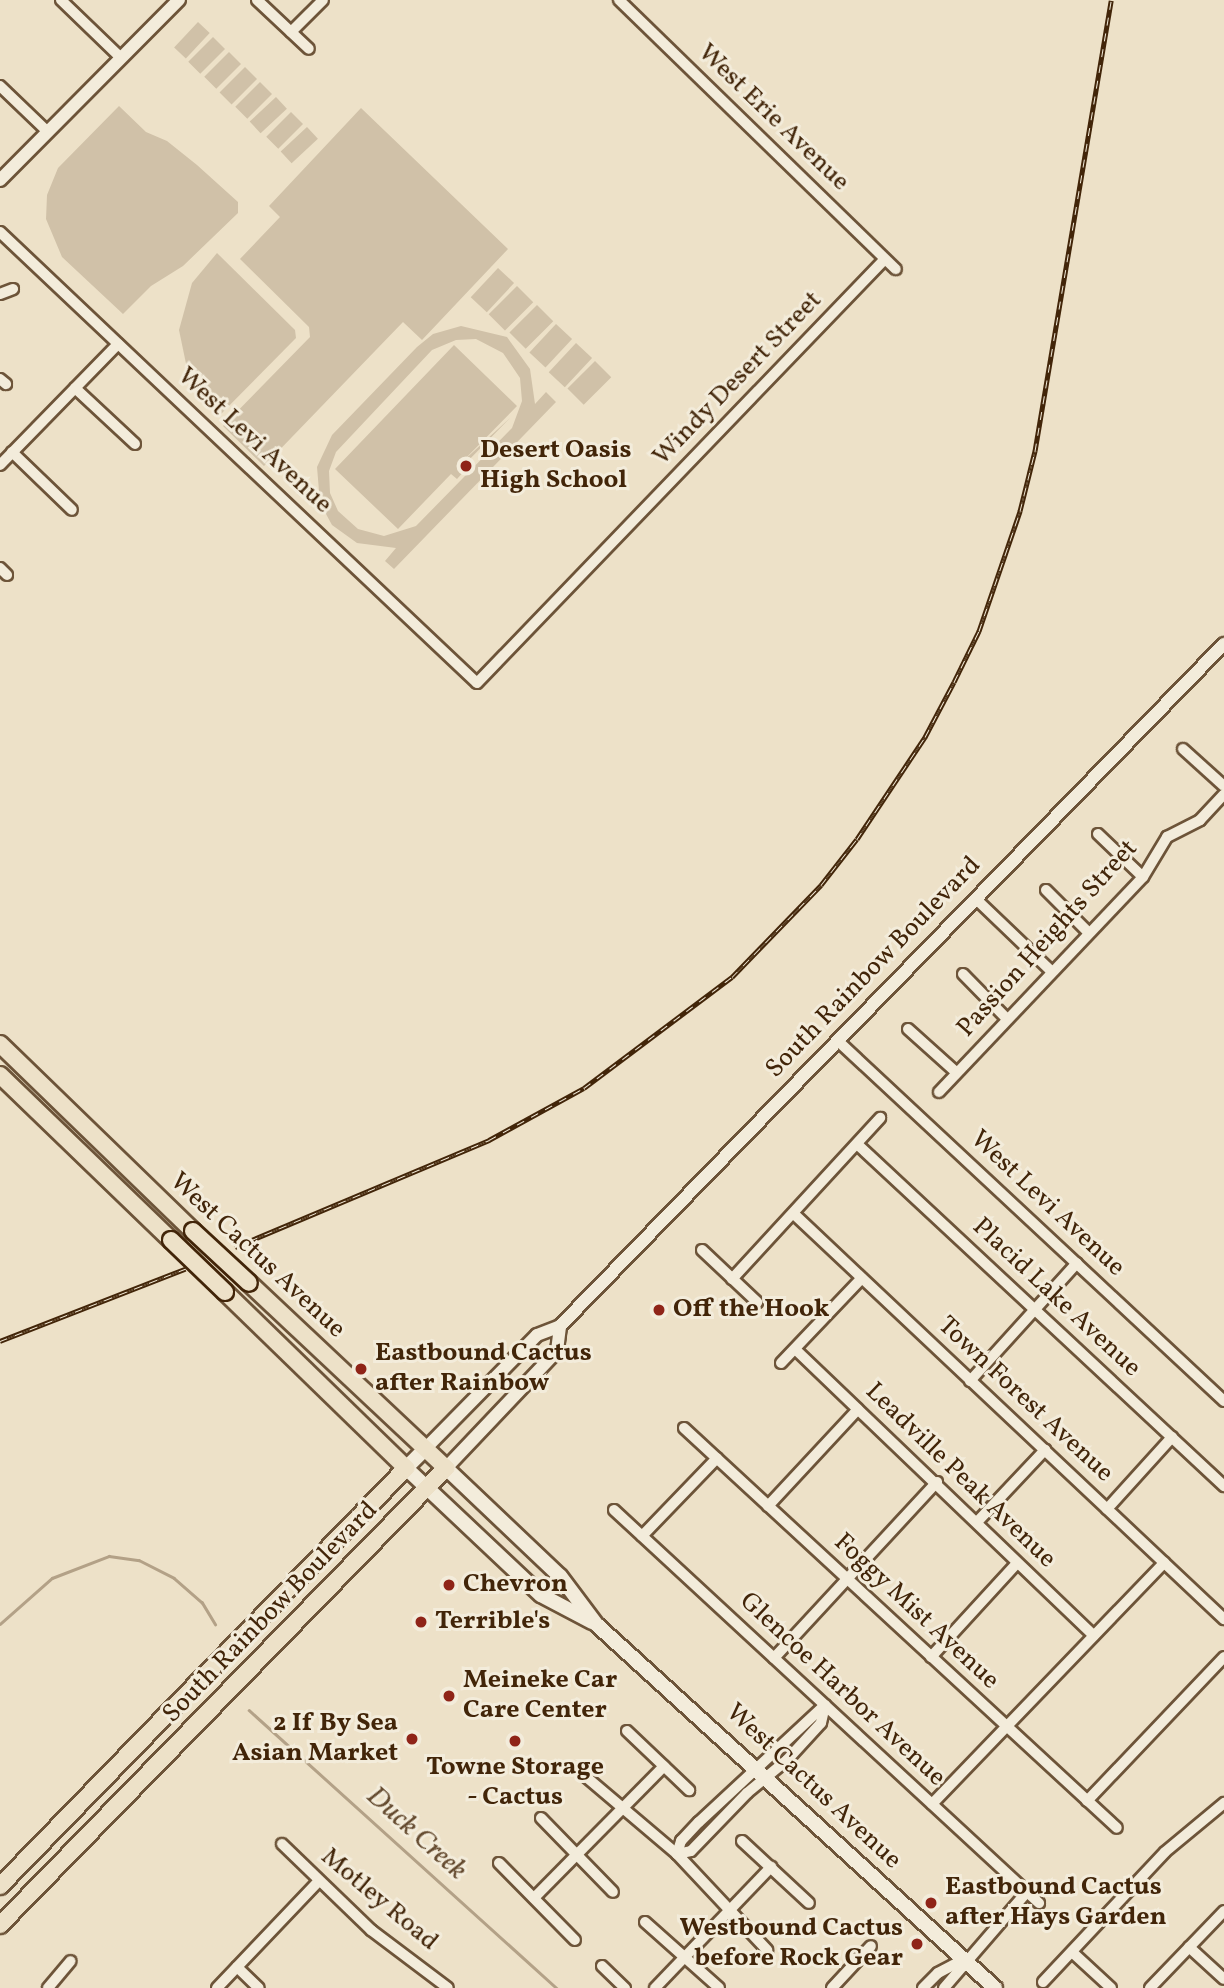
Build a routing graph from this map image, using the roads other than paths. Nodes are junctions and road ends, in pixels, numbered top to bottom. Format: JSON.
{"nodes":[{"id":1,"x":61,"y":0,"type":"edge"},
{"id":2,"x":179,"y":0,"type":"edge"},
{"id":3,"x":257,"y":0,"type":"edge"},
{"id":4,"x":323,"y":0,"type":"edge"},
{"id":5,"x":619,"y":0,"type":"edge"},
{"id":6,"x":291,"y":32,"type":"junction"},
{"id":7,"x":309,"y":49,"type":"dead end"},
{"id":8,"x":121,"y":58,"type":"junction"},
{"id":9,"x":0,"y":86,"type":"edge"},
{"id":10,"x":47,"y":131,"type":"junction"},
{"id":11,"x":0,"y":180,"type":"edge"},
{"id":12,"x":0,"y":232,"type":"edge"},
{"id":13,"x":885,"y":259,"type":"junction"},
{"id":14,"x":896,"y":269,"type":"dead end"},
{"id":15,"x":13,"y":289,"type":"dead end"},
{"id":16,"x":0,"y":294,"type":"edge"},
{"id":17,"x":118,"y":344,"type":"junction"},
{"id":18,"x":75,"y":388,"type":"junction"},
{"id":19,"x":135,"y":444,"type":"dead end"},
{"id":20,"x":12,"y":452,"type":"junction"},
{"id":21,"x":0,"y":465,"type":"edge"},
{"id":22,"x":72,"y":510,"type":"dead end"},
{"id":23,"x":1224,"y":644,"type":"edge"},
{"id":24,"x":477,"y":683,"type":"joint"},
{"id":25,"x":1183,"y":749,"type":"dead end"},
{"id":26,"x":1224,"y":786,"type":"edge"},
{"id":27,"x":1224,"y":794,"type":"edge"},
{"id":28,"x":1098,"y":834,"type":"dead end"},
{"id":29,"x":1143,"y":877,"type":"junction"},
{"id":30,"x":1046,"y":890,"type":"dead end"},
{"id":31,"x":976,"y":899,"type":"junction"},
{"id":32,"x":1089,"y":933,"type":"junction"},
{"id":33,"x":1052,"y":972,"type":"junction"},
{"id":34,"x":962,"y":974,"type":"dead end"},
{"id":35,"x":1007,"y":1019,"type":"junction"},
{"id":36,"x":908,"y":1029,"type":"dead end"},
{"id":37,"x":838,"y":1041,"type":"junction"},
{"id":38,"x":0,"y":1044,"type":"edge"},
{"id":39,"x":956,"y":1072,"type":"junction"},
{"id":40,"x":0,"y":1075,"type":"edge"},
{"id":41,"x":939,"y":1091,"type":"dead end"},
{"id":42,"x":880,"y":1118,"type":"dead end"},
{"id":43,"x":857,"y":1144,"type":"junction"},
{"id":44,"x":794,"y":1214,"type":"junction"},
{"id":45,"x":702,"y":1250,"type":"dead end"},
{"id":46,"x":1077,"y":1263,"type":"junction"},
{"id":47,"x":862,"y":1278,"type":"junction"},
{"id":48,"x":732,"y":1279,"type":"junction"},
{"id":49,"x":757,"y":1302,"type":"dead end"},
{"id":50,"x":1035,"y":1310,"type":"junction"},
{"id":51,"x":560,"y":1326,"type":"junction"},
{"id":52,"x":795,"y":1349,"type":"junction"},
{"id":53,"x":781,"y":1363,"type":"dead end"},
{"id":54,"x":970,"y":1381,"type":"junction"},
{"id":55,"x":1224,"y":1401,"type":"edge"},
{"id":56,"x":858,"y":1409,"type":"junction"},
{"id":57,"x":684,"y":1428,"type":"dead end"},
{"id":58,"x":1172,"y":1437,"type":"junction"},
{"id":59,"x":425,"y":1449,"type":"junction"},
{"id":60,"x":1045,"y":1450,"type":"junction"},
{"id":61,"x":717,"y":1458,"type":"junction"},
{"id":62,"x":406,"y":1468,"type":"junction"},
{"id":63,"x":446,"y":1468,"type":"junction"},
{"id":64,"x":937,"y":1482,"type":"junction"},
{"id":65,"x":1224,"y":1486,"type":"edge"},
{"id":66,"x":426,"y":1488,"type":"junction"},
{"id":67,"x":768,"y":1506,"type":"junction"},
{"id":68,"x":1107,"y":1508,"type":"junction"},
{"id":69,"x":614,"y":1510,"type":"dead end"},
{"id":70,"x":978,"y":1521,"type":"junction"},
{"id":71,"x":642,"y":1536,"type":"junction"},
{"id":72,"x":1017,"y":1563,"type":"junction"},
{"id":73,"x":1164,"y":1563,"type":"junction"},
{"id":74,"x":847,"y":1578,"type":"junction"},
{"id":75,"x":1224,"y":1619,"type":"edge"},
{"id":76,"x":596,"y":1624,"type":"junction"},
{"id":77,"x":1094,"y":1636,"type":"junction"},
{"id":78,"x":931,"y":1657,"type":"junction"},
{"id":79,"x":1224,"y":1657,"type":"edge"},
{"id":80,"x":774,"y":1658,"type":"junction"},
{"id":81,"x":825,"y":1704,"type":"junction"},
{"id":82,"x":1007,"y":1727,"type":"junction"},
{"id":83,"x":627,"y":1731,"type":"dead end"},
{"id":84,"x":664,"y":1766,"type":"junction"},
{"id":85,"x":762,"y":1772,"type":"junction"},
{"id":86,"x":585,"y":1776,"type":"dead end"},
{"id":87,"x":689,"y":1790,"type":"dead end"},
{"id":88,"x":1087,"y":1801,"type":"junction"},
{"id":89,"x":1224,"y":1803,"type":"edge"},
{"id":90,"x":932,"y":1804,"type":"junction"},
{"id":91,"x":623,"y":1807,"type":"junction"},
{"id":92,"x":541,"y":1818,"type":"dead end"},
{"id":93,"x":1117,"y":1828,"type":"dead end"},
{"id":94,"x":743,"y":1841,"type":"dead end"},
{"id":95,"x":282,"y":1844,"type":"dead end"},
{"id":96,"x":577,"y":1854,"type":"junction"},
{"id":97,"x":677,"y":1854,"type":"junction"},
{"id":98,"x":499,"y":1863,"type":"dead end"},
{"id":99,"x":771,"y":1867,"type":"junction"},
{"id":100,"x":319,"y":1881,"type":"junction"},
{"id":101,"x":0,"y":1886,"type":"edge"},
{"id":102,"x":613,"y":1892,"type":"dead end"},
{"id":103,"x":1027,"y":1892,"type":"junction"},
{"id":104,"x":534,"y":1898,"type":"junction"},
{"id":105,"x":809,"y":1903,"type":"dead end"},
{"id":106,"x":1039,"y":1903,"type":"dead end"},
{"id":107,"x":730,"y":1910,"type":"junction"},
{"id":108,"x":1224,"y":1911,"type":"edge"},
{"id":109,"x":645,"y":1922,"type":"dead end"},
{"id":110,"x":0,"y":1925,"type":"edge"},
{"id":111,"x":575,"y":1940,"type":"dead end"},
{"id":112,"x":871,"y":1947,"type":"dead end"},
{"id":113,"x":1189,"y":1947,"type":"junction"},
{"id":114,"x":767,"y":1950,"type":"dead end"},
{"id":115,"x":1072,"y":1952,"type":"junction"},
{"id":116,"x":685,"y":1957,"type":"junction"},
{"id":117,"x":964,"y":1960,"type":"junction"},
{"id":118,"x":71,"y":1961,"type":"dead end"},
{"id":119,"x":602,"y":1966,"type":"dead end"},
{"id":120,"x":237,"y":1967,"type":"junction"},
{"id":121,"x":1224,"y":1979,"type":"edge"},
{"id":122,"x":1043,"y":1982,"type":"dead end"},
{"id":123,"x":834,"y":1987,"type":"edge"},
{"id":124,"x":48,"y":1988,"type":"edge"},
{"id":125,"x":217,"y":1988,"type":"edge"},
{"id":126,"x":259,"y":1988,"type":"edge"},
{"id":127,"x":448,"y":1988,"type":"edge"},
{"id":128,"x":625,"y":1988,"type":"edge"},
{"id":129,"x":655,"y":1988,"type":"edge"},
{"id":130,"x":719,"y":1988,"type":"edge"},
{"id":131,"x":923,"y":1988,"type":"edge"},
{"id":132,"x":944,"y":1988,"type":"edge"},
{"id":133,"x":995,"y":1988,"type":"edge"},
{"id":134,"x":1111,"y":1988,"type":"edge"},
{"id":135,"x":1150,"y":1988,"type":"edge"}],
"edges":[{"from":1,"to":8,"type":"street"},
{"from":2,"to":8,"type":"street"},
{"from":3,"to":6,"type":"street"},
{"from":4,"to":6,"type":"street"},
{"from":5,"to":13,"type":"street","name":"West Erie Avenue"},
{"from":6,"to":7,"type":"street"},
{"from":8,"to":10,"type":"street"},
{"from":9,"to":10,"type":"street"},
{"from":10,"to":11,"type":"street"},
{"from":12,"to":17,"type":"street","name":"West Levi Avenue"},
{"from":13,"to":14,"type":"street","name":"West Erie Avenue"},
{"from":13,"to":24,"type":"street","name":"Windy Desert Street"},
{"from":15,"to":16,"type":"street"},
{"from":17,"to":18,"type":"street"},
{"from":17,"to":24,"type":"street","name":"West Levi Avenue"},
{"from":18,"to":19,"type":"street"},
{"from":18,"to":20,"type":"street"},
{"from":20,"to":21,"type":"street"},
{"from":20,"to":22,"type":"street"},
{"from":23,"to":31,"type":"street","name":"South Rainbow Boulevard"},
{"from":25,"to":26,"type":"street"},
{"from":27,"to":29,"type":"street","name":"Passion Heights Street"},
{"from":28,"to":29,"type":"street"},
{"from":29,"to":32,"type":"street","name":"Passion Heights Street"},
{"from":30,"to":32,"type":"street"},
{"from":31,"to":33,"type":"street"},
{"from":31,"to":37,"type":"street","name":"South Rainbow Boulevard"},
{"from":32,"to":33,"type":"street","name":"Passion Heights Street"},
{"from":33,"to":35,"type":"street","name":"Passion Heights Street"},
{"from":34,"to":35,"type":"street"},
{"from":35,"to":39,"type":"street","name":"Passion Heights Street"},
{"from":36,"to":39,"type":"street"},
{"from":37,"to":46,"type":"street","name":"West Levi Avenue"},
{"from":37,"to":51,"type":"street","name":"South Rainbow Boulevard"},
{"from":38,"to":59,"type":"main road","name":"West Cactus Avenue","bridge":true},
{"from":39,"to":41,"type":"street","name":"Passion Heights Street"},
{"from":40,"to":62,"type":"main road","name":"West Cactus Avenue","bridge":true},
{"from":42,"to":43,"type":"street"},
{"from":43,"to":44,"type":"street"},
{"from":43,"to":50,"type":"street","name":"Placid Lake Avenue"},
{"from":44,"to":47,"type":"street","name":"Town Forest Avenue"},
{"from":44,"to":48,"type":"street"},
{"from":45,"to":48,"type":"street"},
{"from":46,"to":50,"type":"street"},
{"from":46,"to":55,"type":"street","name":"West Levi Avenue"},
{"from":47,"to":52,"type":"street"},
{"from":47,"to":54,"type":"street","name":"Town Forest Avenue"},
{"from":48,"to":49,"type":"street"},
{"from":50,"to":54,"type":"street"},
{"from":50,"to":58,"type":"street","name":"Placid Lake Avenue"},
{"from":51,"to":59,"type":"street","name":"South Rainbow Boulevard"},
{"from":51,"to":63,"type":"street","name":"South Rainbow Boulevard"},
{"from":52,"to":53,"type":"street"},
{"from":52,"to":56,"type":"street","name":"Leadville Peak Avenue"},
{"from":54,"to":60,"type":"street","name":"Town Forest Avenue"},
{"from":56,"to":64,"type":"street","name":"Leadville Peak Avenue"},
{"from":56,"to":67,"type":"street"},
{"from":57,"to":61,"type":"street","name":"Foggy Mist Avenue"},
{"from":58,"to":65,"type":"street","name":"Placid Lake Avenue"},
{"from":58,"to":68,"type":"street"},
{"from":59,"to":62,"type":"main road","name":"South Rainbow Boulevard"},
{"from":59,"to":63,"type":"main road","name":"West Cactus Avenue"},
{"from":60,"to":68,"type":"street","name":"Town Forest Avenue"},
{"from":60,"to":70,"type":"street"},
{"from":61,"to":67,"type":"street","name":"Foggy Mist Avenue"},
{"from":61,"to":71,"type":"street"},
{"from":62,"to":66,"type":"main road","name":"West Cactus Avenue"},
{"from":62,"to":101,"type":"main road","name":"South Rainbow Boulevard"},
{"from":63,"to":66,"type":"main road","name":"South Rainbow Boulevard"},
{"from":63,"to":76,"type":"main road","name":"West Cactus Avenue"},
{"from":64,"to":70,"type":"street","name":"Leadville Peak Avenue"},
{"from":64,"to":74,"type":"street"},
{"from":66,"to":76,"type":"main road","name":"West Cactus Avenue"},
{"from":66,"to":110,"type":"main road","name":"South Rainbow Boulevard"},
{"from":67,"to":74,"type":"street","name":"Foggy Mist Avenue"},
{"from":68,"to":73,"type":"street","name":"Town Forest Avenue"},
{"from":69,"to":71,"type":"street","name":"Glencoe Harbor Avenue"},
{"from":70,"to":72,"type":"street","name":"Leadville Peak Avenue"},
{"from":71,"to":80,"type":"street","name":"Glencoe Harbor Avenue"},
{"from":72,"to":77,"type":"street","name":"Leadville Peak Avenue"},
{"from":72,"to":78,"type":"street"},
{"from":73,"to":75,"type":"street","name":"Town Forest Avenue"},
{"from":73,"to":77,"type":"street"},
{"from":74,"to":78,"type":"street","name":"Foggy Mist Avenue"},
{"from":74,"to":80,"type":"street"},
{"from":76,"to":85,"type":"main road","name":"West Cactus Avenue"},
{"from":77,"to":82,"type":"street"},
{"from":78,"to":82,"type":"street","name":"Foggy Mist Avenue"},
{"from":79,"to":88,"type":"street"},
{"from":80,"to":81,"type":"street","name":"Glencoe Harbor Avenue"},
{"from":81,"to":85,"type":"street"},
{"from":81,"to":90,"type":"street","name":"Glencoe Harbor Avenue"},
{"from":82,"to":88,"type":"street","name":"Foggy Mist Avenue"},
{"from":82,"to":90,"type":"street"},
{"from":83,"to":84,"type":"street"},
{"from":84,"to":87,"type":"street"},
{"from":84,"to":91,"type":"street"},
{"from":85,"to":97,"type":"street"},
{"from":85,"to":117,"type":"main road","name":"West Cactus Avenue"},
{"from":86,"to":91,"type":"street"},
{"from":88,"to":93,"type":"street","name":"Foggy Mist Avenue"},
{"from":89,"to":115,"type":"street"},
{"from":90,"to":103,"type":"street","name":"Glencoe Harbor Avenue"},
{"from":91,"to":96,"type":"street"},
{"from":91,"to":97,"type":"street"},
{"from":92,"to":96,"type":"street"},
{"from":94,"to":99,"type":"street"},
{"from":95,"to":100,"type":"street","name":"Motley Road"},
{"from":96,"to":102,"type":"street"},
{"from":96,"to":104,"type":"street"},
{"from":97,"to":107,"type":"street"},
{"from":98,"to":104,"type":"street"},
{"from":99,"to":105,"type":"street"},
{"from":99,"to":107,"type":"street"},
{"from":100,"to":120,"type":"street"},
{"from":100,"to":127,"type":"street","name":"Motley Road"},
{"from":103,"to":106,"type":"street","name":"Glencoe Harbor Avenue"},
{"from":103,"to":117,"type":"street"},
{"from":104,"to":111,"type":"street"},
{"from":107,"to":114,"type":"street"},
{"from":107,"to":116,"type":"street"},
{"from":108,"to":113,"type":"street"},
{"from":109,"to":116,"type":"street"},
{"from":112,"to":123,"type":"street"},
{"from":113,"to":121,"type":"street"},
{"from":113,"to":135,"type":"street"},
{"from":115,"to":122,"type":"street"},
{"from":115,"to":134,"type":"street"},
{"from":116,"to":129,"type":"street"},
{"from":116,"to":130,"type":"street"},
{"from":117,"to":131,"type":"street"},
{"from":117,"to":132,"type":"street"},
{"from":117,"to":133,"type":"main road","name":"West Cactus Avenue"},
{"from":118,"to":124,"type":"street"},
{"from":119,"to":128,"type":"street"},
{"from":120,"to":125,"type":"street"},
{"from":120,"to":126,"type":"street"}]}
